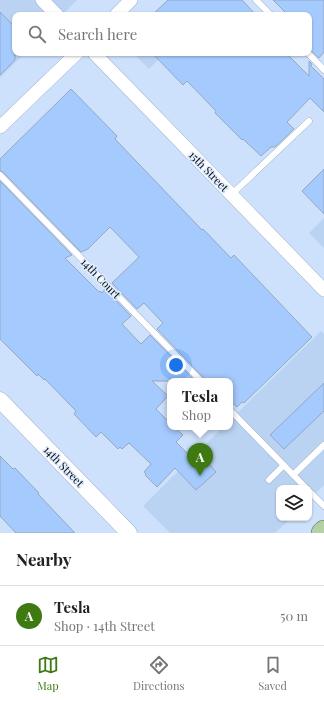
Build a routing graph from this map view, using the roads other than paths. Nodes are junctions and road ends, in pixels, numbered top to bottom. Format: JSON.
{"nodes":[{"id":1,"x":42,"y":0,"type":"edge"},
{"id":2,"x":131,"y":0,"type":"edge"},
{"id":3,"x":256,"y":0,"type":"edge"},
{"id":4,"x":54,"y":12,"type":"edge"},
{"id":5,"x":119,"y":12,"type":"edge"},
{"id":6,"x":268,"y":12,"type":"edge"},
{"id":7,"x":74,"y":56,"type":"edge"},
{"id":8,"x":97,"y":56,"type":"edge"},
{"id":9,"x":311,"y":56,"type":"edge"},
{"id":10,"x":324,"y":70,"type":"edge"},
{"id":11,"x":309,"y":121,"type":"dead end"},
{"id":12,"x":0,"y":127,"type":"edge"},
{"id":13,"x":0,"y":175,"type":"edge"},
{"id":14,"x":232,"y":194,"type":"junction"},
{"id":15,"x":324,"y":290,"type":"edge"},
{"id":16,"x":199,"y":378,"type":"edge"},
{"id":17,"x":0,"y":400,"type":"edge"},
{"id":18,"x":233,"y":413,"type":"edge"},
{"id":19,"x":324,"y":445,"type":"edge"},
{"id":20,"x":284,"y":465,"type":"junction"},
{"id":21,"x":293,"y":475,"type":"junction"},
{"id":22,"x":269,"y":480,"type":"dead end"},
{"id":23,"x":303,"y":485,"type":"edge"},
{"id":24,"x":312,"y":494,"type":"edge"},
{"id":25,"x":324,"y":506,"type":"edge"},
{"id":26,"x":128,"y":533,"type":"edge"}],
"edges":[{"from":1,"to":4,"type":"street"},
{"from":2,"to":5,"type":"street"},
{"from":3,"to":6,"type":"lane"},
{"from":7,"to":12,"type":"street"},
{"from":8,"to":14,"type":"street","name":"15th Street"},
{"from":9,"to":10,"type":"lane"},
{"from":11,"to":14,"type":"lane"},
{"from":13,"to":16,"type":"lane","name":"14th Court"},
{"from":14,"to":15,"type":"street","name":"15th Street"},
{"from":17,"to":26,"type":"street","name":"14th Street"},
{"from":18,"to":20,"type":"lane"},
{"from":19,"to":21,"type":"lane"},
{"from":20,"to":21,"type":"lane"},
{"from":20,"to":22,"type":"lane"},
{"from":21,"to":23,"type":"lane"},
{"from":24,"to":25,"type":"lane"}]}
